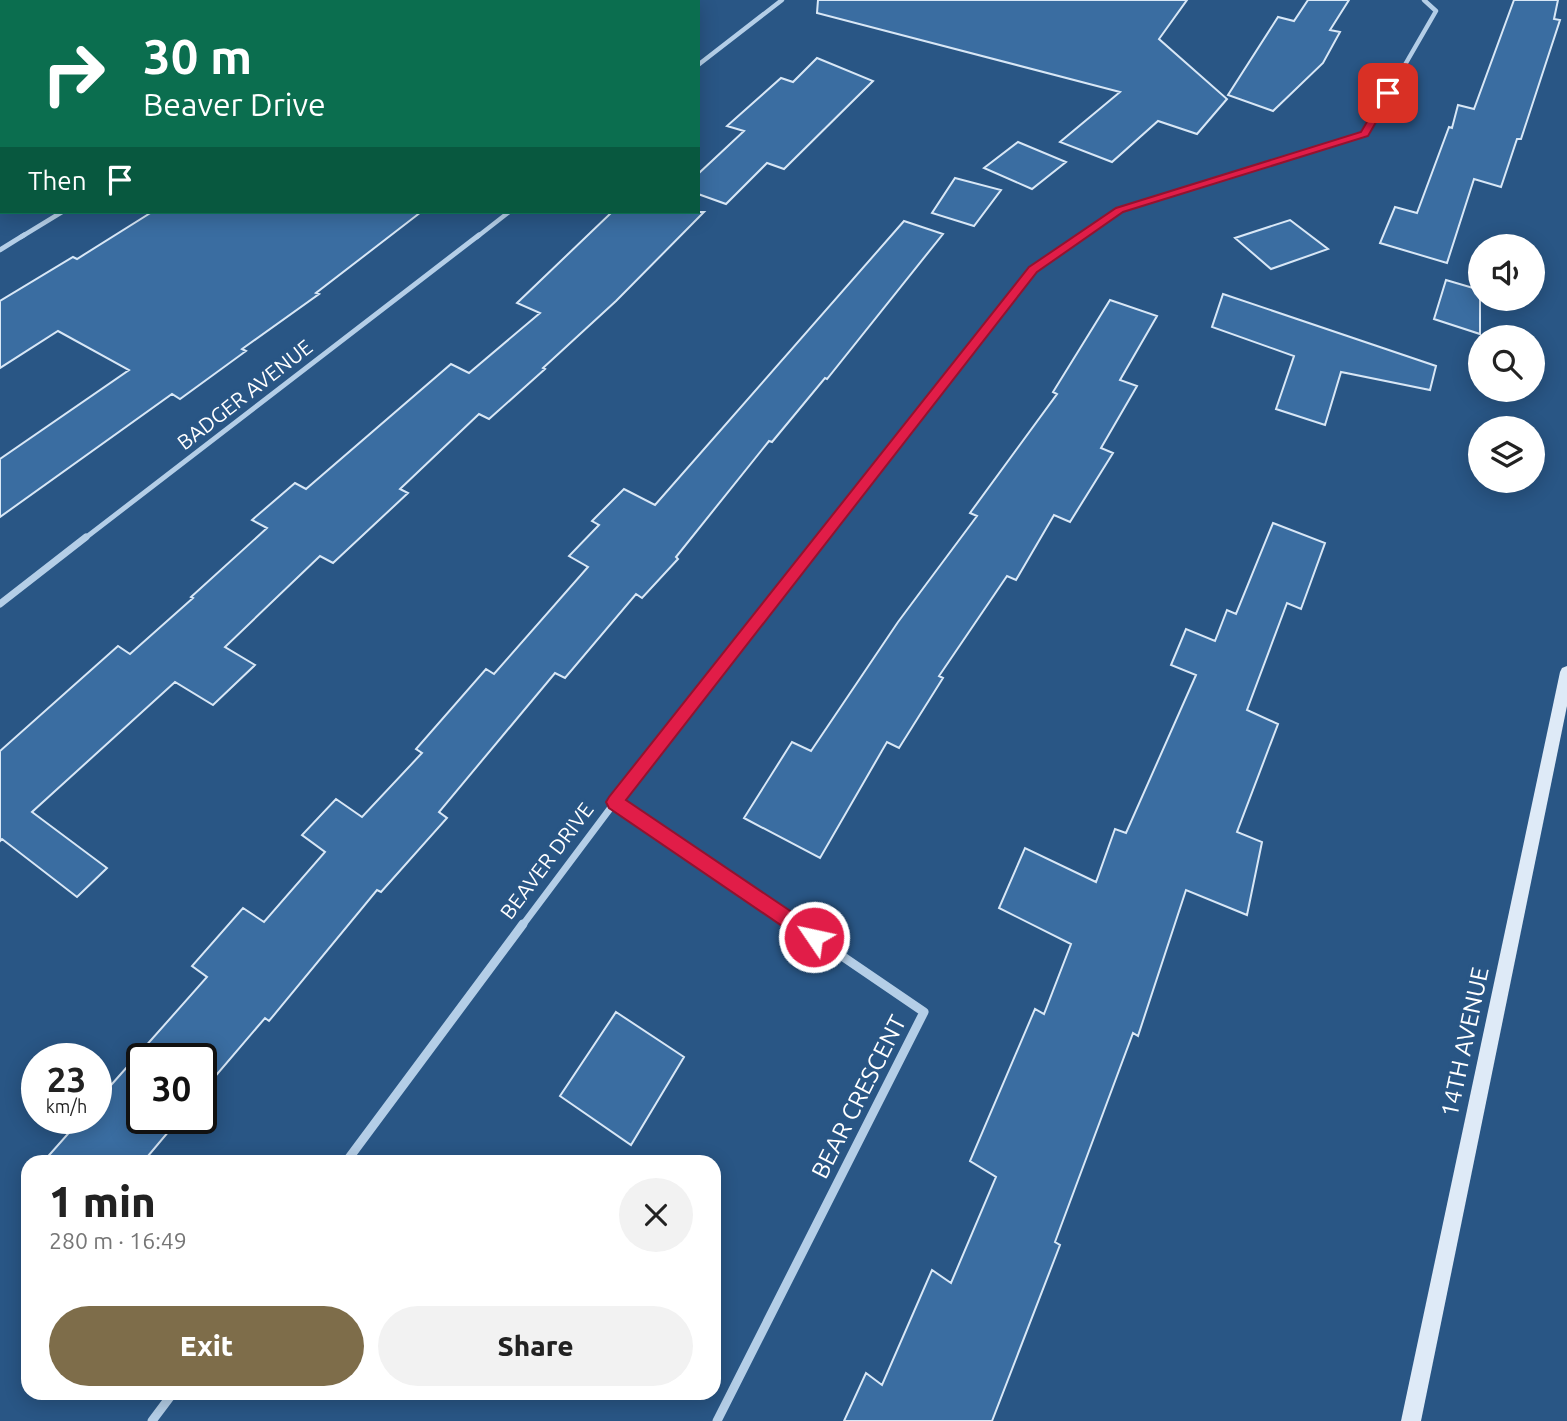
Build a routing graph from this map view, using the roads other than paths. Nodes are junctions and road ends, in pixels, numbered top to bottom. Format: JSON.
{"nodes":[{"id":1,"x":782,"y":0,"type":"edge"},
{"id":2,"x":1424,"y":0,"type":"edge"},
{"id":3,"x":700,"y":63,"type":"edge"},
{"id":4,"x":59,"y":214,"type":"edge"},
{"id":5,"x":506,"y":214,"type":"edge"},
{"id":6,"x":0,"y":250,"type":"edge"},
{"id":7,"x":0,"y":604,"type":"edge"},
{"id":8,"x":1567,"y":672,"type":"edge"},
{"id":9,"x":615,"y":802,"type":"junction"},
{"id":10,"x":351,"y":1155,"type":"edge"},
{"id":11,"x":168,"y":1400,"type":"edge"},
{"id":12,"x":152,"y":1421,"type":"edge"},
{"id":13,"x":717,"y":1421,"type":"edge"},
{"id":14,"x":1411,"y":1421,"type":"edge"}],
"edges":[{"from":1,"to":3,"type":"street"},
{"from":2,"to":9,"type":"street","name":"BEAVER DRIVE"},
{"from":4,"to":6,"type":"street"},
{"from":5,"to":7,"type":"street","name":"BADGER AVENUE"},
{"from":8,"to":14,"type":"street","name":"14TH AVENUE"},
{"from":9,"to":10,"type":"street","name":"BEAVER DRIVE"},
{"from":9,"to":13,"type":"street","name":"BEAR CRESCENT"},
{"from":11,"to":12,"type":"street"}]}
